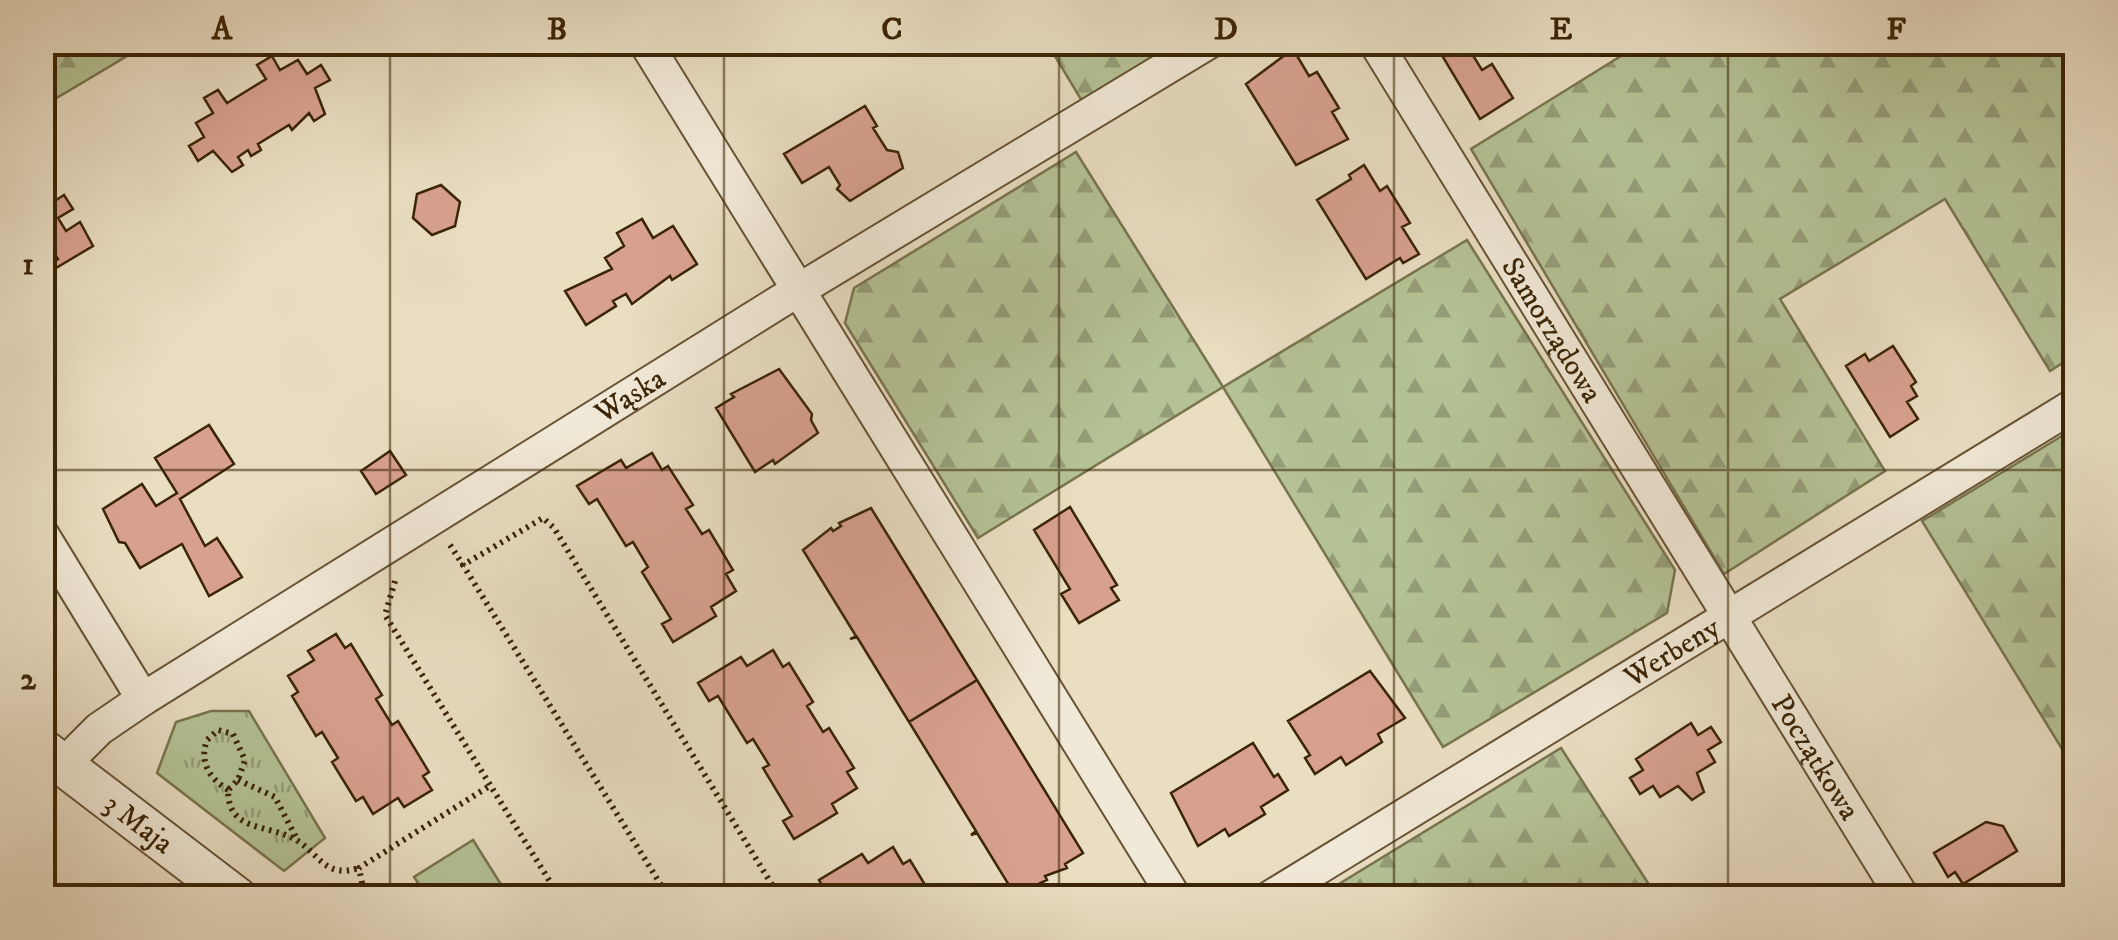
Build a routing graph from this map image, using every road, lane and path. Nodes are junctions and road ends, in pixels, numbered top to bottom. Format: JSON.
{"nodes":[{"id":1,"x":644,"y":42,"type":"edge"},
{"id":2,"x":1209,"y":42,"type":"edge"},
{"id":3,"x":1375,"y":42,"type":"edge"},
{"id":4,"x":797,"y":292,"type":"junction"},
{"id":5,"x":2076,"y":404,"type":"edge"},
{"id":6,"x":42,"y":534,"type":"edge"},
{"id":7,"x":437,"y":553,"type":"dead end"},
{"id":8,"x":463,"y":565,"type":"junction"},
{"id":9,"x":410,"y":570,"type":"dead end"},
{"id":10,"x":1729,"y":616,"type":"junction"},
{"id":11,"x":143,"y":699,"type":"junction"},
{"id":12,"x":53,"y":757,"type":"edge"},
{"id":13,"x":238,"y":780,"type":"junction"},
{"id":14,"x":491,"y":785,"type":"junction"},
{"id":15,"x":228,"y":790,"type":"junction"},
{"id":16,"x":283,"y":817,"type":"junction"},
{"id":17,"x":269,"y":831,"type":"junction"},
{"id":18,"x":299,"y":842,"type":"junction"},
{"id":19,"x":359,"y":868,"type":"junction"},
{"id":20,"x":237,"y":898,"type":"edge"},
{"id":21,"x":365,"y":898,"type":"edge"},
{"id":22,"x":560,"y":898,"type":"edge"},
{"id":23,"x":669,"y":898,"type":"edge"},
{"id":24,"x":780,"y":898,"type":"edge"},
{"id":25,"x":1175,"y":898,"type":"edge"},
{"id":26,"x":1269,"y":898,"type":"edge"},
{"id":27,"x":1903,"y":898,"type":"edge"}],
"edges":[{"from":1,"to":4,"type":"street"},
{"from":2,"to":4,"type":"street","name":"Wąska"},
{"from":3,"to":10,"type":"street","name":"Samorządowa"},
{"from":4,"to":11,"type":"street","name":"Wąska"},
{"from":4,"to":25,"type":"street"},
{"from":5,"to":10,"type":"street","name":"Werbeny"},
{"from":6,"to":11,"type":"street"},
{"from":7,"to":8,"type":"path"},
{"from":8,"to":23,"type":"path"},
{"from":8,"to":24,"type":"path"},
{"from":9,"to":14,"type":"path"},
{"from":10,"to":26,"type":"street","name":"Werbeny"},
{"from":10,"to":27,"type":"street","name":"Początkowa"},
{"from":11,"to":12,"type":"street","name":"Wąska"},
{"from":12,"to":20,"type":"street","name":"3 Maja"},
{"from":13,"to":15,"type":"path"},
{"from":13,"to":15,"type":"path"},
{"from":13,"to":16,"type":"path"},
{"from":14,"to":19,"type":"path"},
{"from":14,"to":22,"type":"path"},
{"from":15,"to":17,"type":"path"},
{"from":16,"to":17,"type":"path"},
{"from":16,"to":18,"type":"path"},
{"from":17,"to":18,"type":"path"},
{"from":18,"to":19,"type":"path"},
{"from":19,"to":21,"type":"path"}]}
